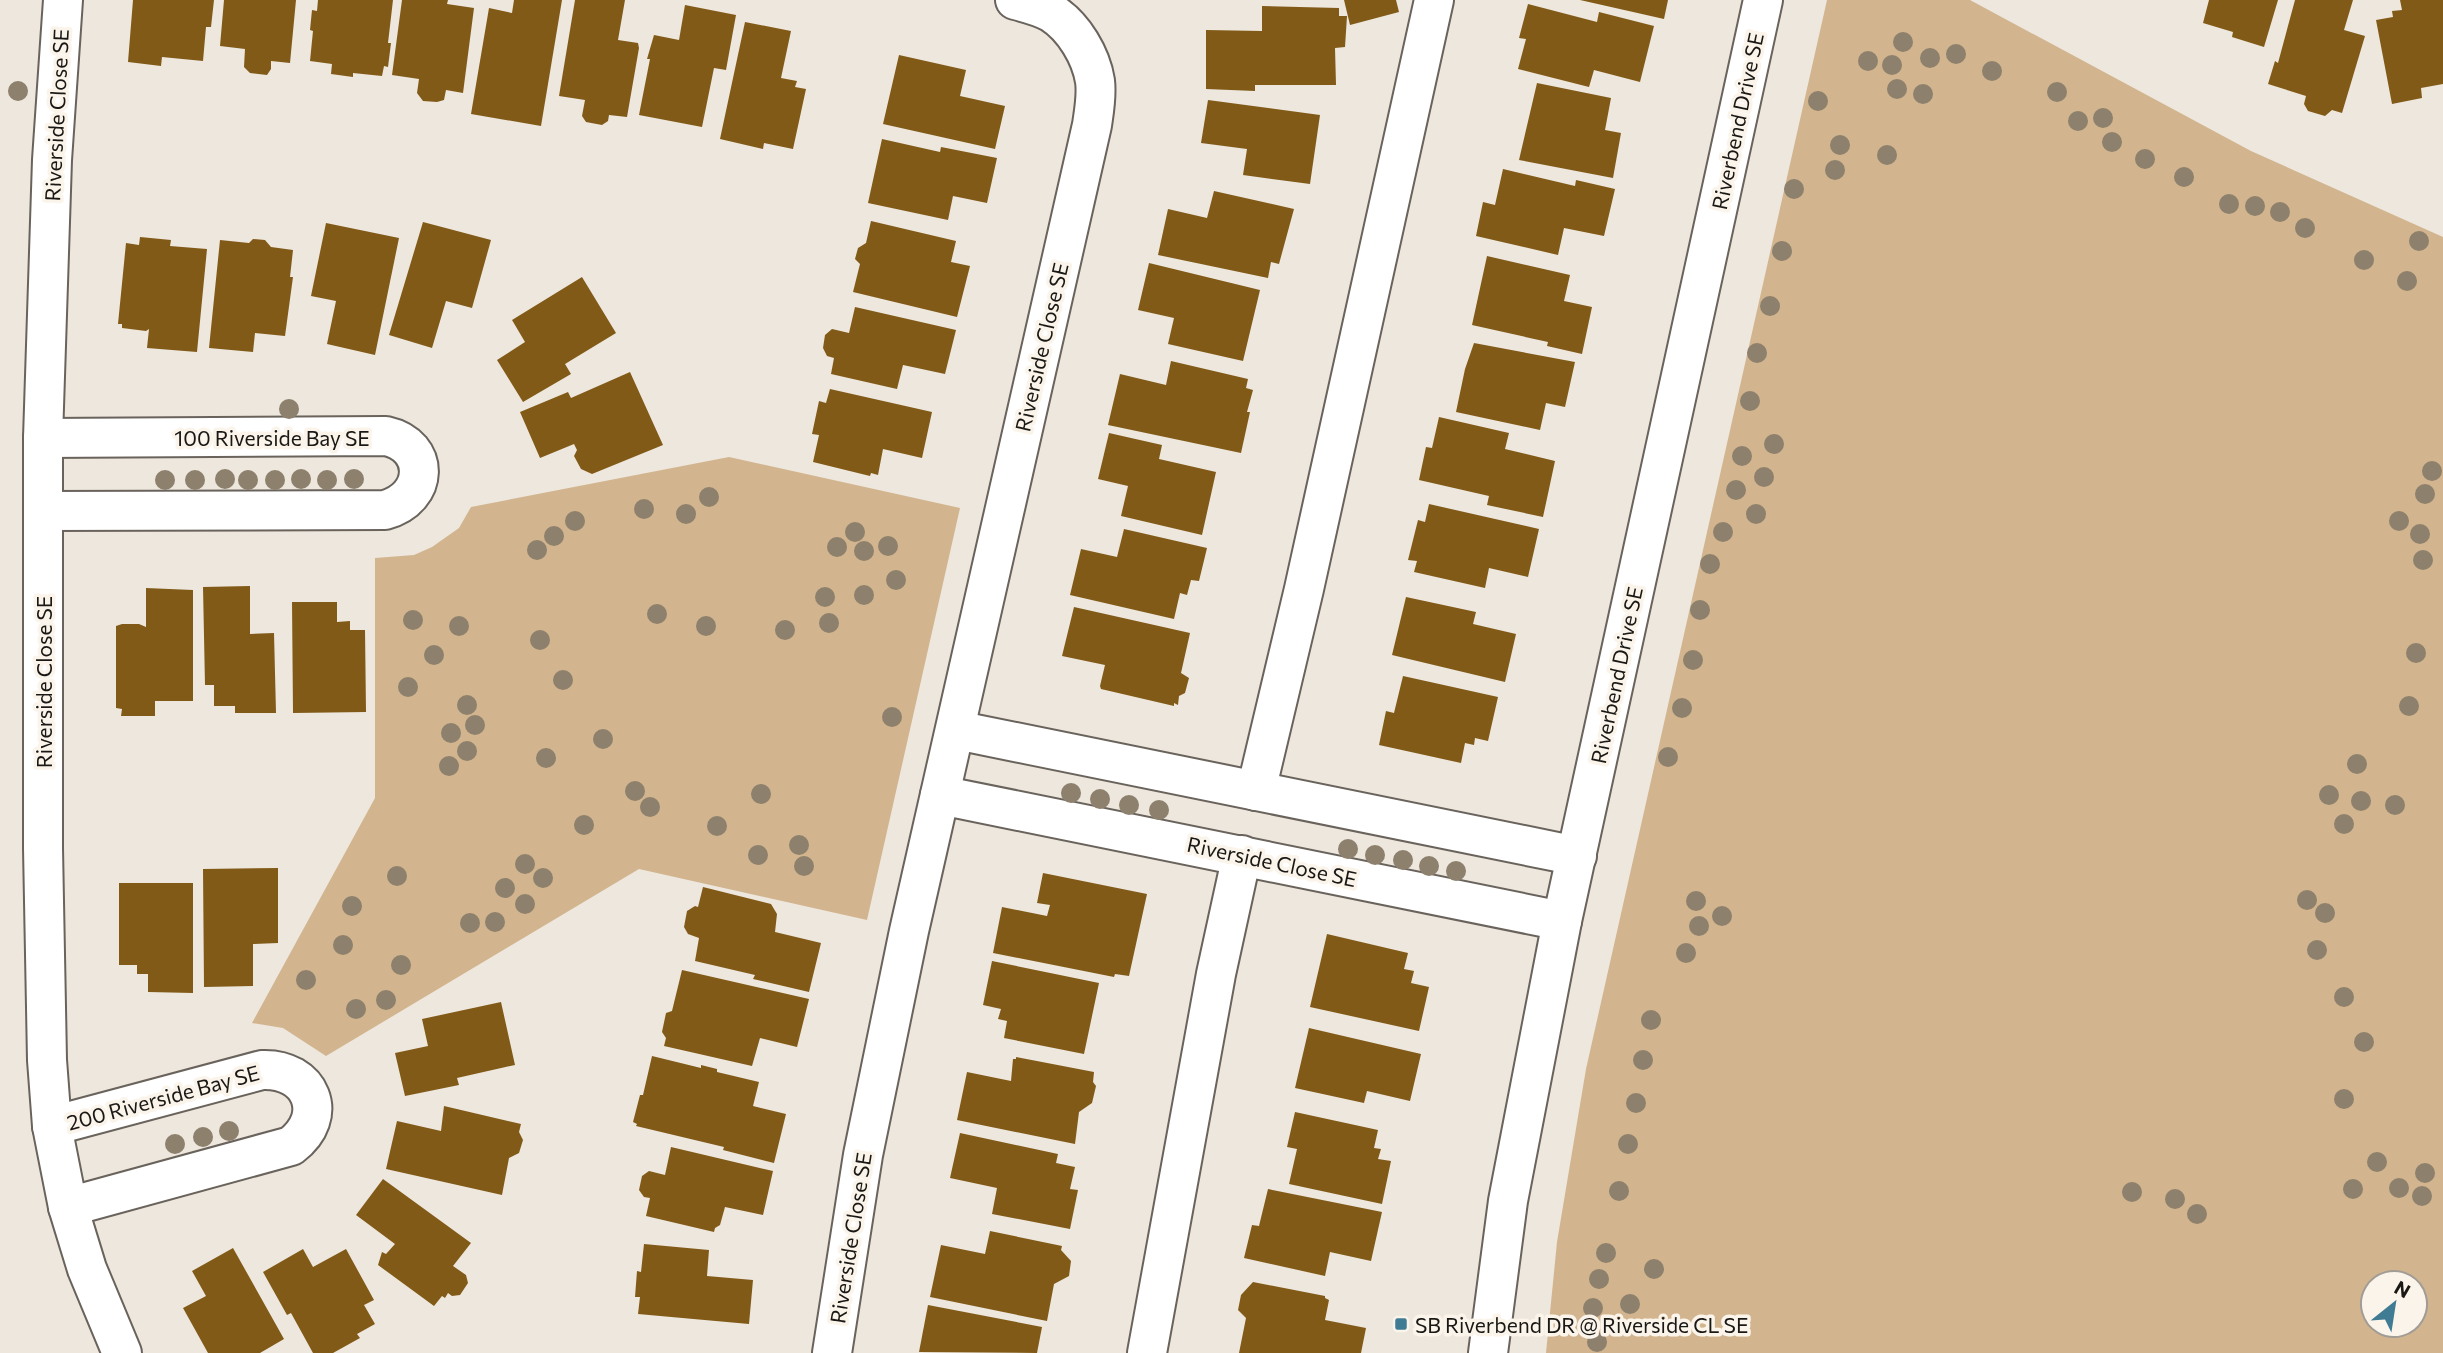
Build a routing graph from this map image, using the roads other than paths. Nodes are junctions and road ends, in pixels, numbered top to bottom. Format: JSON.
{"nodes":[{"id":1,"x":63,"y":0,"type":"edge"},
{"id":2,"x":1016,"y":0,"type":"edge"},
{"id":3,"x":1434,"y":0,"type":"edge"},
{"id":4,"x":1763,"y":0,"type":"edge"},
{"id":5,"x":43,"y":438,"type":"junction"},
{"id":6,"x":43,"y":511,"type":"junction"},
{"id":7,"x":956,"y":730,"type":"junction"},
{"id":8,"x":1256,"y":791,"type":"junction"},
{"id":9,"x":940,"y":795,"type":"junction"},
{"id":10,"x":1242,"y":855,"type":"junction"},
{"id":11,"x":1577,"y":856,"type":"junction"},
{"id":12,"x":1562,"y":921,"type":"junction"},
{"id":13,"x":52,"y":1126,"type":"junction"},
{"id":14,"x":68,"y":1207,"type":"junction"},
{"id":15,"x":122,"y":1353,"type":"edge"},
{"id":16,"x":832,"y":1353,"type":"edge"},
{"id":17,"x":1147,"y":1353,"type":"edge"},
{"id":18,"x":1488,"y":1353,"type":"edge"}],
"edges":[{"from":1,"to":5,"type":"street","name":"Riverside Close SE"},
{"from":2,"to":7,"type":"street","name":"Riverside Close SE"},
{"from":3,"to":8,"type":"street"},
{"from":4,"to":11,"type":"street","name":"Riverbend Drive SE"},
{"from":5,"to":6,"type":"street","name":"Riverside Close SE"},
{"from":5,"to":6,"type":"street","name":"100 Riverside Bay SE"},
{"from":6,"to":13,"type":"street","name":"Riverside Close SE"},
{"from":7,"to":8,"type":"street"},
{"from":7,"to":9,"type":"street","name":"Riverside Close SE"},
{"from":8,"to":11,"type":"street"},
{"from":9,"to":10,"type":"street","name":"Riverside Close SE"},
{"from":9,"to":16,"type":"street","name":"Riverside Close SE"},
{"from":10,"to":12,"type":"street","name":"Riverside Close SE"},
{"from":10,"to":17,"type":"street"},
{"from":11,"to":12,"type":"street","name":"Riverbend Drive SE"},
{"from":12,"to":18,"type":"street","name":"Riverbend Drive SE"},
{"from":13,"to":14,"type":"street","name":"Riverside Close SE"},
{"from":13,"to":14,"type":"street","name":"200 Riverside Bay SE"},
{"from":14,"to":15,"type":"street","name":"Riverside Close SE"}]}
